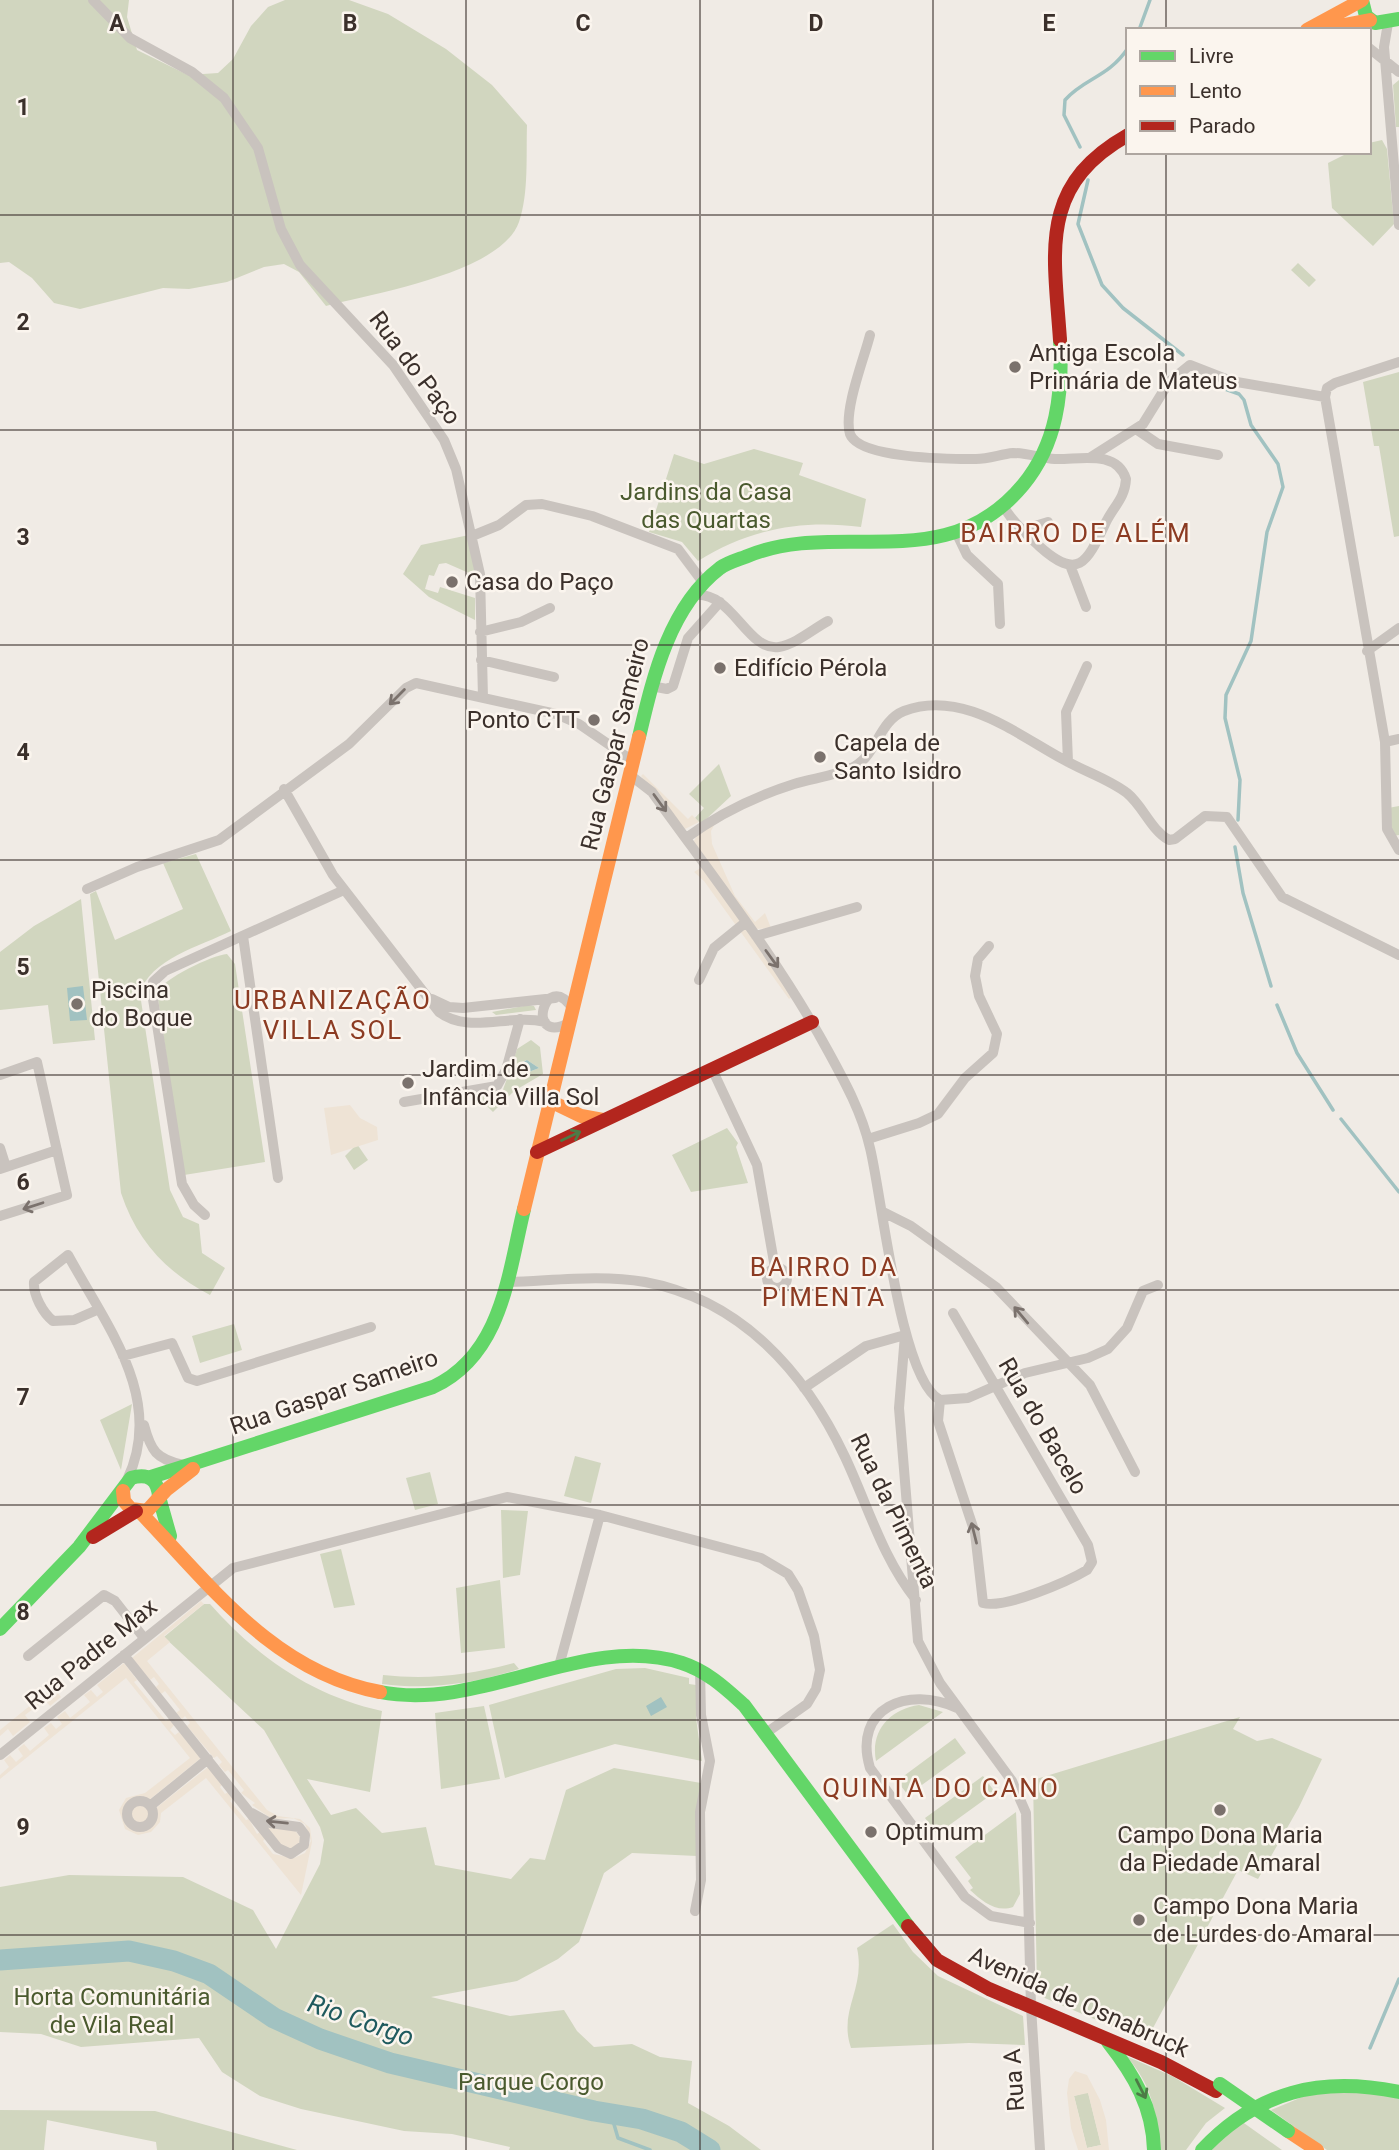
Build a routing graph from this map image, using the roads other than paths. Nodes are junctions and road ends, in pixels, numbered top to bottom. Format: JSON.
{"nodes":[{"id":1,"x":93,"y":0,"type":"edge"},
{"id":2,"x":1342,"y":0,"type":"edge"},
{"id":3,"x":1362,"y":0,"type":"edge"},
{"id":4,"x":1332,"y":14,"type":"junction"},
{"id":5,"x":1387,"y":20,"type":"edge"},
{"id":6,"x":1310,"y":28,"type":"edge"},
{"id":7,"x":1332,"y":28,"type":"edge"},
{"id":8,"x":1371,"y":50,"type":"edge"},
{"id":9,"x":1385,"y":61,"type":"junction"},
{"id":10,"x":1399,"y":72,"type":"edge"},
{"id":11,"x":1126,"y":136,"type":"edge"},
{"id":12,"x":1399,"y":225,"type":"edge"},
{"id":13,"x":870,"y":335,"type":"dead end"},
{"id":14,"x":1399,"y":362,"type":"edge"},
{"id":15,"x":1325,"y":397,"type":"junction"},
{"id":16,"x":1136,"y":429,"type":"junction"},
{"id":17,"x":1218,"y":455,"type":"dead end"},
{"id":18,"x":1044,"y":457,"type":"junction"},
{"id":19,"x":1091,"y":457,"type":"junction"},
{"id":20,"x":1003,"y":506,"type":"junction"},
{"id":21,"x":1048,"y":522,"type":"dead end"},
{"id":22,"x":1022,"y":530,"type":"junction"},
{"id":23,"x":956,"y":531,"type":"junction"},
{"id":24,"x":472,"y":536,"type":"junction"},
{"id":25,"x":1070,"y":565,"type":"junction"},
{"id":26,"x":715,"y":572,"type":"junction"},
{"id":27,"x":702,"y":582,"type":"junction"},
{"id":28,"x":689,"y":595,"type":"junction"},
{"id":29,"x":718,"y":600,"type":"junction"},
{"id":30,"x":1086,"y":607,"type":"dead end"},
{"id":31,"x":550,"y":608,"type":"dead end"},
{"id":32,"x":828,"y":621,"type":"dead end"},
{"id":33,"x":1000,"y":624,"type":"dead end"},
{"id":34,"x":1399,"y":628,"type":"edge"},
{"id":35,"x":480,"y":632,"type":"junction"},
{"id":36,"x":1367,"y":651,"type":"junction"},
{"id":37,"x":481,"y":660,"type":"junction"},
{"id":38,"x":1087,"y":666,"type":"dead end"},
{"id":39,"x":554,"y":677,"type":"dead end"},
{"id":40,"x":651,"y":686,"type":"junction"},
{"id":41,"x":484,"y":698,"type":"junction"},
{"id":42,"x":1399,"y":739,"type":"edge"},
{"id":43,"x":1385,"y":742,"type":"junction"},
{"id":44,"x":1068,"y":762,"type":"junction"},
{"id":45,"x":631,"y":768,"type":"junction"},
{"id":46,"x":284,"y":789,"type":"junction"},
{"id":47,"x":686,"y":838,"type":"junction"},
{"id":48,"x":1399,"y":850,"type":"edge"},
{"id":49,"x":87,"y":889,"type":"dead end"},
{"id":50,"x":344,"y":890,"type":"junction"},
{"id":51,"x":857,"y":907,"type":"dead end"},
{"id":52,"x":746,"y":922,"type":"junction"},
{"id":53,"x":243,"y":936,"type":"junction"},
{"id":54,"x":756,"y":936,"type":"junction"},
{"id":55,"x":989,"y":946,"type":"dead end"},
{"id":56,"x":1399,"y":955,"type":"edge"},
{"id":57,"x":699,"y":980,"type":"dead end"},
{"id":58,"x":426,"y":996,"type":"junction"},
{"id":59,"x":557,"y":998,"type":"junction"},
{"id":60,"x":481,"y":1007,"type":"junction"},
{"id":61,"x":572,"y":1009,"type":"junction"},
{"id":62,"x":520,"y":1019,"type":"junction"},
{"id":63,"x":812,"y":1021,"type":"junction"},
{"id":64,"x":482,"y":1022,"type":"junction"},
{"id":65,"x":549,"y":1025,"type":"junction"},
{"id":66,"x":565,"y":1039,"type":"junction"},
{"id":67,"x":712,"y":1069,"type":"junction"},
{"id":68,"x":0,"y":1075,"type":"edge"},
{"id":69,"x":550,"y":1101,"type":"junction"},
{"id":70,"x":404,"y":1102,"type":"dead end"},
{"id":71,"x":604,"y":1120,"type":"junction"},
{"id":72,"x":868,"y":1139,"type":"junction"},
{"id":73,"x":0,"y":1149,"type":"edge"},
{"id":74,"x":57,"y":1150,"type":"junction"},
{"id":75,"x":537,"y":1152,"type":"junction"},
{"id":76,"x":3,"y":1168,"type":"edge"},
{"id":77,"x":278,"y":1178,"type":"dead end"},
{"id":78,"x":883,"y":1212,"type":"junction"},
{"id":79,"x":205,"y":1215,"type":"dead end"},
{"id":80,"x":0,"y":1216,"type":"edge"},
{"id":81,"x":775,"y":1268,"type":"dead end"},
{"id":82,"x":506,"y":1282,"type":"junction"},
{"id":83,"x":1158,"y":1285,"type":"dead end"},
{"id":84,"x":97,"y":1310,"type":"junction"},
{"id":85,"x":954,"y":1312,"type":"dead end"},
{"id":86,"x":371,"y":1326,"type":"dead end"},
{"id":87,"x":905,"y":1335,"type":"junction"},
{"id":88,"x":123,"y":1356,"type":"junction"},
{"id":89,"x":1070,"y":1363,"type":"junction"},
{"id":90,"x":995,"y":1387,"type":"junction"},
{"id":91,"x":804,"y":1388,"type":"junction"},
{"id":92,"x":940,"y":1400,"type":"junction"},
{"id":93,"x":141,"y":1415,"type":"junction"},
{"id":94,"x":139,"y":1448,"type":"junction"},
{"id":95,"x":207,"y":1460,"type":"junction"},
{"id":96,"x":187,"y":1465,"type":"junction"},
{"id":97,"x":1135,"y":1472,"type":"dead end"},
{"id":98,"x":149,"y":1477,"type":"junction"},
{"id":99,"x":123,"y":1489,"type":"junction"},
{"id":100,"x":159,"y":1497,"type":"junction"},
{"id":101,"x":138,"y":1512,"type":"junction"},
{"id":102,"x":600,"y":1515,"type":"junction"},
{"id":103,"x":79,"y":1546,"type":"junction"},
{"id":104,"x":177,"y":1549,"type":"junction"},
{"id":105,"x":209,"y":1586,"type":"junction"},
{"id":106,"x":917,"y":1600,"type":"junction"},
{"id":107,"x":0,"y":1629,"type":"edge"},
{"id":108,"x":144,"y":1638,"type":"junction"},
{"id":109,"x":124,"y":1655,"type":"junction"},
{"id":110,"x":28,"y":1656,"type":"dead end"},
{"id":111,"x":559,"y":1666,"type":"junction"},
{"id":112,"x":700,"y":1670,"type":"junction"},
{"id":113,"x":957,"y":1708,"type":"junction"},
{"id":114,"x":766,"y":1733,"type":"junction"},
{"id":115,"x":0,"y":1755,"type":"edge"},
{"id":116,"x":208,"y":1759,"type":"junction"},
{"id":117,"x":150,"y":1806,"type":"dead end"},
{"id":118,"x":252,"y":1813,"type":"junction"},
{"id":119,"x":695,"y":1912,"type":"dead end"},
{"id":120,"x":1030,"y":1923,"type":"junction"},
{"id":121,"x":1031,"y":2007,"type":"junction"},
{"id":122,"x":1104,"y":2038,"type":"junction"},
{"id":123,"x":1399,"y":2092,"type":"edge"},
{"id":124,"x":1285,"y":2134,"type":"junction"},
{"id":125,"x":1040,"y":2150,"type":"edge"},
{"id":126,"x":1154,"y":2150,"type":"edge"},
{"id":127,"x":1202,"y":2150,"type":"edge"},
{"id":128,"x":1301,"y":2150,"type":"edge"},
{"id":129,"x":1317,"y":2150,"type":"edge"}],
"edges":[{"from":1,"to":24,"type":"street","name":"Rua do Paço"},
{"from":2,"to":4,"type":"main road"},
{"from":3,"to":4,"type":"main road"},
{"from":3,"to":5,"type":"main road"},
{"from":4,"to":6,"type":"main road"},
{"from":5,"to":7,"type":"main road"},
{"from":5,"to":9,"type":"street"},
{"from":8,"to":9,"type":"street"},
{"from":9,"to":10,"type":"street"},
{"from":9,"to":12,"type":"street"},
{"from":11,"to":18,"type":"main road","name":"Rua Gaspar Sameiro"},
{"from":13,"to":18,"type":"street"},
{"from":14,"to":15,"type":"street"},
{"from":15,"to":16,"type":"street"},
{"from":15,"to":36,"type":"street"},
{"from":16,"to":17,"type":"street"},
{"from":16,"to":19,"type":"street"},
{"from":18,"to":19,"type":"street"},
{"from":18,"to":20,"type":"main road","name":"Rua Gaspar Sameiro"},
{"from":19,"to":25,"type":"street"},
{"from":20,"to":22,"type":"street"},
{"from":20,"to":23,"type":"main road","name":"Rua Gaspar Sameiro"},
{"from":21,"to":22,"type":"street"},
{"from":22,"to":25,"type":"street"},
{"from":23,"to":26,"type":"main road","name":"Rua Gaspar Sameiro"},
{"from":23,"to":33,"type":"street"},
{"from":24,"to":27,"type":"street"},
{"from":24,"to":35,"type":"street","name":"Rua do Paço"},
{"from":25,"to":30,"type":"street"},
{"from":26,"to":27,"type":"main road","name":"Rua Gaspar Sameiro"},
{"from":26,"to":29,"type":"street"},
{"from":27,"to":28,"type":"main road","name":"Rua Gaspar Sameiro"},
{"from":28,"to":29,"type":"street"},
{"from":28,"to":40,"type":"main road","name":"Rua Gaspar Sameiro"},
{"from":29,"to":32,"type":"street"},
{"from":29,"to":40,"type":"street"},
{"from":31,"to":35,"type":"street"},
{"from":34,"to":36,"type":"street"},
{"from":35,"to":37,"type":"street","name":"Rua do Paço"},
{"from":36,"to":43,"type":"street"},
{"from":37,"to":39,"type":"street"},
{"from":37,"to":41,"type":"street","name":"Rua do Paço"},
{"from":38,"to":44,"type":"street"},
{"from":40,"to":45,"type":"main road","name":"Rua Gaspar Sameiro"},
{"from":41,"to":45,"type":"street"},
{"from":41,"to":46,"type":"street","one_way":true},
{"from":42,"to":43,"type":"street"},
{"from":43,"to":48,"type":"street"},
{"from":44,"to":47,"type":"street"},
{"from":44,"to":56,"type":"street"},
{"from":45,"to":47,"type":"street","one_way":true},
{"from":45,"to":61,"type":"main road","name":"Rua Gaspar Sameiro"},
{"from":46,"to":49,"type":"street"},
{"from":46,"to":50,"type":"street"},
{"from":47,"to":52,"type":"street"},
{"from":50,"to":53,"type":"street"},
{"from":50,"to":58,"type":"street"},
{"from":51,"to":54,"type":"street"},
{"from":52,"to":54,"type":"street"},
{"from":52,"to":57,"type":"street"},
{"from":53,"to":77,"type":"street"},
{"from":53,"to":79,"type":"street"},
{"from":54,"to":63,"type":"street","one_way":true},
{"from":55,"to":72,"type":"street"},
{"from":58,"to":60,"type":"street"},
{"from":58,"to":64,"type":"street"},
{"from":59,"to":60,"type":"street"},
{"from":59,"to":61,"type":"street"},
{"from":59,"to":65,"type":"street"},
{"from":60,"to":64,"type":"street"},
{"from":61,"to":65,"type":"street"},
{"from":61,"to":66,"type":"main road","name":"Rua Gaspar Sameiro"},
{"from":62,"to":64,"type":"street"},
{"from":62,"to":65,"type":"street"},
{"from":62,"to":70,"type":"street"},
{"from":63,"to":67,"type":"main road"},
{"from":63,"to":72,"type":"street"},
{"from":65,"to":66,"type":"street"},
{"from":66,"to":69,"type":"main road","name":"Rua Gaspar Sameiro"},
{"from":67,"to":71,"type":"main road"},
{"from":67,"to":81,"type":"street"},
{"from":68,"to":74,"type":"street"},
{"from":69,"to":71,"type":"main road"},
{"from":69,"to":75,"type":"main road","name":"Rua Gaspar Sameiro"},
{"from":75,"to":71,"type":"main road","one_way":true},
{"from":72,"to":78,"type":"street"},
{"from":73,"to":76,"type":"street"},
{"from":74,"to":76,"type":"street"},
{"from":74,"to":80,"type":"street","one_way":true},
{"from":75,"to":82,"type":"main road","name":"Rua Gaspar Sameiro"},
{"from":78,"to":87,"type":"street"},
{"from":89,"to":78,"type":"street","one_way":true},
{"from":82,"to":91,"type":"street","name":"Rua da Pimenta"},
{"from":82,"to":95,"type":"main road","name":"Rua Gaspar Sameiro"},
{"from":83,"to":89,"type":"street"},
{"from":84,"to":84,"type":"street"},
{"from":84,"to":88,"type":"street"},
{"from":85,"to":90,"type":"street","name":"Rua do Bacelo"},
{"from":86,"to":88,"type":"street"},
{"from":87,"to":91,"type":"street"},
{"from":87,"to":92,"type":"street"},
{"from":87,"to":106,"type":"street"},
{"from":88,"to":93,"type":"street"},
{"from":89,"to":90,"type":"street"},
{"from":89,"to":97,"type":"street"},
{"from":90,"to":92,"type":"street"},
{"from":90,"to":92,"type":"street","name":"Rua do Bacelo","one_way":true},
{"from":91,"to":106,"type":"street","name":"Rua da Pimenta"},
{"from":93,"to":94,"type":"street"},
{"from":93,"to":96,"type":"street"},
{"from":94,"to":98,"type":"street"},
{"from":94,"to":99,"type":"street"},
{"from":95,"to":96,"type":"main road"},
{"from":95,"to":100,"type":"main road"},
{"from":96,"to":98,"type":"main road"},
{"from":98,"to":99,"type":"main road"},
{"from":98,"to":100,"type":"main road"},
{"from":99,"to":101,"type":"main road"},
{"from":99,"to":103,"type":"main road"},
{"from":100,"to":101,"type":"main road"},
{"from":100,"to":104,"type":"main road"},
{"from":101,"to":103,"type":"main road"},
{"from":101,"to":104,"type":"main road"},
{"from":102,"to":105,"type":"street","name":"Rua Padre Max"},
{"from":102,"to":111,"type":"street"},
{"from":102,"to":114,"type":"street","name":"Rua Padre Max"},
{"from":103,"to":107,"type":"main road"},
{"from":104,"to":105,"type":"main road","name":"Avenida de Osnabruck"},
{"from":105,"to":108,"type":"street","name":"Rua Padre Max"},
{"from":105,"to":111,"type":"main road","name":"Avenida de Osnabruck"},
{"from":106,"to":113,"type":"street","name":"Rua da Pimenta"},
{"from":108,"to":109,"type":"street","name":"Rua Padre Max"},
{"from":108,"to":110,"type":"street"},
{"from":109,"to":115,"type":"street","name":"Rua Padre Max"},
{"from":109,"to":116,"type":"street"},
{"from":111,"to":112,"type":"main road","name":"Avenida de Osnabruck"},
{"from":112,"to":114,"type":"main road","name":"Avenida de Osnabruck"},
{"from":112,"to":119,"type":"street"},
{"from":113,"to":120,"type":"street","name":"Rua da Pimenta"},
{"from":113,"to":120,"type":"street"},
{"from":114,"to":121,"type":"main road","name":"Avenida de Osnabruck"},
{"from":116,"to":117,"type":"street"},
{"from":116,"to":118,"type":"street"},
{"from":118,"to":118,"type":"street","one_way":true},
{"from":120,"to":121,"type":"street","name":"Rua da Pimenta"},
{"from":121,"to":122,"type":"main road","name":"Avenida de Osnabruck"},
{"from":121,"to":125,"type":"street","name":"Rua A"},
{"from":122,"to":124,"type":"main road","name":"Avenida de Osnabruck"},
{"from":122,"to":126,"type":"main road","one_way":true},
{"from":123,"to":127,"type":"main road"},
{"from":124,"to":128,"type":"main road","name":"Avenida de Osnabruck"},
{"from":124,"to":129,"type":"main road"}]}
